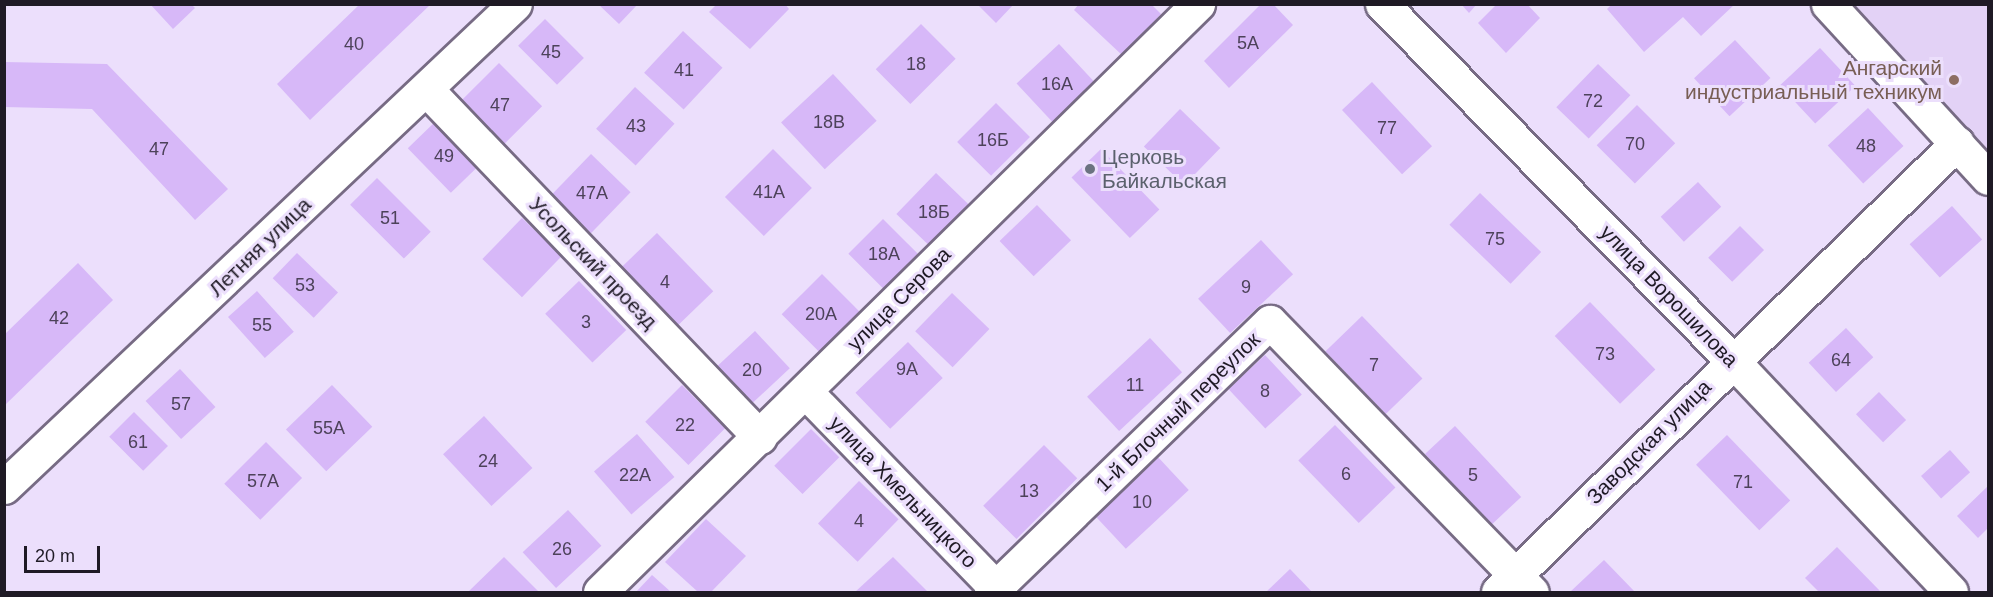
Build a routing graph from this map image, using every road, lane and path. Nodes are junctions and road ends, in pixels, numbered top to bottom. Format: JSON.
{"nodes":[{"id":1,"x":515,"y":4,"type":"edge"},
{"id":2,"x":1198,"y":4,"type":"edge"},
{"id":3,"x":1382,"y":4,"type":"edge"},
{"id":4,"x":1828,"y":4,"type":"edge"},
{"id":5,"x":427,"y":90,"type":"junction"},
{"id":6,"x":1957,"y":143,"type":"junction"},
{"id":7,"x":1989,"y":178,"type":"edge"},
{"id":8,"x":1731,"y":359,"type":"junction"},
{"id":9,"x":806,"y":391,"type":"junction"},
{"id":10,"x":760,"y":437,"type":"junction"},
{"id":11,"x":4,"y":488,"type":"edge"},
{"id":12,"x":1515,"y":587,"type":"edge"},
{"id":13,"x":996,"y":591,"type":"edge"},
{"id":14,"x":600,"y":592,"type":"edge"},
{"id":15,"x":1951,"y":592,"type":"edge"}],
"edges":[{"from":1,"to":5,"type":"street","name":"Летняя улица"},
{"from":2,"to":9,"type":"street","name":"улица Серова"},
{"from":3,"to":8,"type":"street","name":"улица Ворошилова"},
{"from":4,"to":6,"type":"street"},
{"from":5,"to":10,"type":"street","name":"Усольский проезд"},
{"from":5,"to":11,"type":"street","name":"Летняя улица"},
{"from":6,"to":7,"type":"street"},
{"from":6,"to":8,"type":"street","name":"Заводская улица"},
{"from":8,"to":12,"type":"street","name":"Заводская улица"},
{"from":8,"to":15,"type":"street","name":"улица Ворошилова"},
{"from":9,"to":10,"type":"street","name":"улица Серова"},
{"from":9,"to":13,"type":"street","name":"улица Хмельницкого"},
{"from":10,"to":14,"type":"street","name":"улица Серова"},
{"from":12,"to":13,"type":"street","name":"1-й Блочный переулок"}]}
